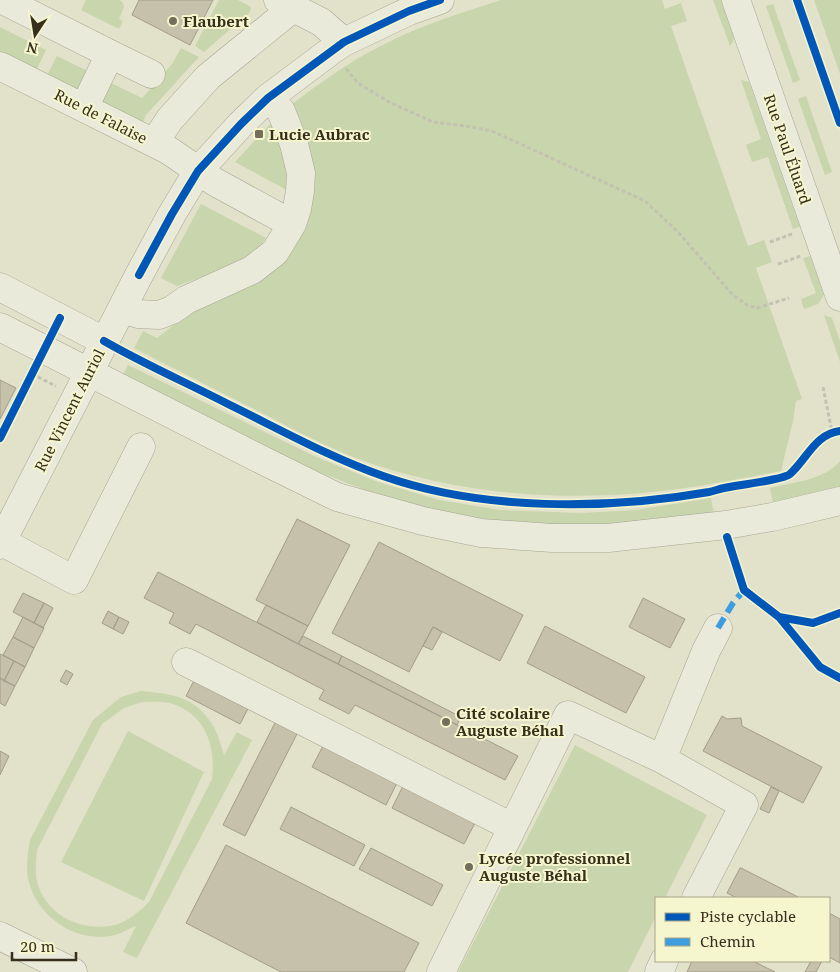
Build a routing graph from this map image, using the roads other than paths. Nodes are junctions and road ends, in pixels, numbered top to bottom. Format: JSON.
{"nodes":[{"id":1,"x":3,"y":0,"type":"edge"},
{"id":2,"x":440,"y":0,"type":"edge"},
{"id":3,"x":736,"y":0,"type":"edge"},
{"id":4,"x":286,"y":4,"type":"edge"},
{"id":5,"x":338,"y":46,"type":"junction"},
{"id":6,"x":110,"y":54,"type":"junction"},
{"id":7,"x":0,"y":66,"type":"edge"},
{"id":8,"x":152,"y":74,"type":"dead end"},
{"id":9,"x":268,"y":98,"type":"junction"},
{"id":10,"x":84,"y":108,"type":"junction"},
{"id":11,"x":154,"y":143,"type":"junction"},
{"id":12,"x":198,"y":171,"type":"junction"},
{"id":13,"x":292,"y":224,"type":"junction"},
{"id":14,"x":0,"y":287,"type":"edge"},
{"id":15,"x":840,"y":297,"type":"edge"},
{"id":16,"x":122,"y":309,"type":"junction"},
{"id":17,"x":0,"y":327,"type":"edge"},
{"id":18,"x":104,"y":341,"type":"junction"},
{"id":19,"x":88,"y":372,"type":"junction"},
{"id":20,"x":141,"y":447,"type":"dead end"},
{"id":21,"x":840,"y":501,"type":"edge"},
{"id":22,"x":1,"y":543,"type":"edge"},
{"id":23,"x":718,"y":628,"type":"dead end"},
{"id":24,"x":186,"y":662,"type":"dead end"},
{"id":25,"x":662,"y":759,"type":"junction"},
{"id":26,"x":512,"y":827,"type":"junction"},
{"id":27,"x":697,"y":897,"type":"edge"},
{"id":28,"x":0,"y":936,"type":"edge"},
{"id":29,"x":73,"y":972,"type":"edge"},
{"id":30,"x":441,"y":972,"type":"edge"}],
"edges":[{"from":1,"to":6,"type":"street"},
{"from":2,"to":5,"type":"street","name":"Rue Vincent Auriol"},
{"from":3,"to":15,"type":"street","name":"Rue Paul Éluard"},
{"from":4,"to":5,"type":"street"},
{"from":4,"to":11,"type":"street"},
{"from":5,"to":9,"type":"street","name":"Rue Vincent Auriol"},
{"from":6,"to":8,"type":"street"},
{"from":6,"to":10,"type":"street"},
{"from":7,"to":10,"type":"street","name":"Rue de Falaise"},
{"from":9,"to":12,"type":"street","name":"Rue Vincent Auriol"},
{"from":9,"to":13,"type":"street"},
{"from":10,"to":11,"type":"street","name":"Rue de Falaise"},
{"from":11,"to":12,"type":"street","name":"Rue de Falaise"},
{"from":12,"to":13,"type":"street","name":"Rue de Falaise"},
{"from":12,"to":16,"type":"street","name":"Rue Vincent Auriol"},
{"from":13,"to":16,"type":"street"},
{"from":14,"to":18,"type":"street"},
{"from":16,"to":18,"type":"street","name":"Rue Vincent Auriol"},
{"from":17,"to":19,"type":"street"},
{"from":18,"to":19,"type":"street","name":"Rue Vincent Auriol"},
{"from":19,"to":21,"type":"street"},
{"from":19,"to":22,"type":"street","name":"Rue Vincent Auriol"},
{"from":20,"to":22,"type":"street"},
{"from":23,"to":25,"type":"street"},
{"from":24,"to":26,"type":"street"},
{"from":25,"to":26,"type":"street"},
{"from":25,"to":27,"type":"street"},
{"from":26,"to":30,"type":"street"},
{"from":28,"to":29,"type":"street"}]}
